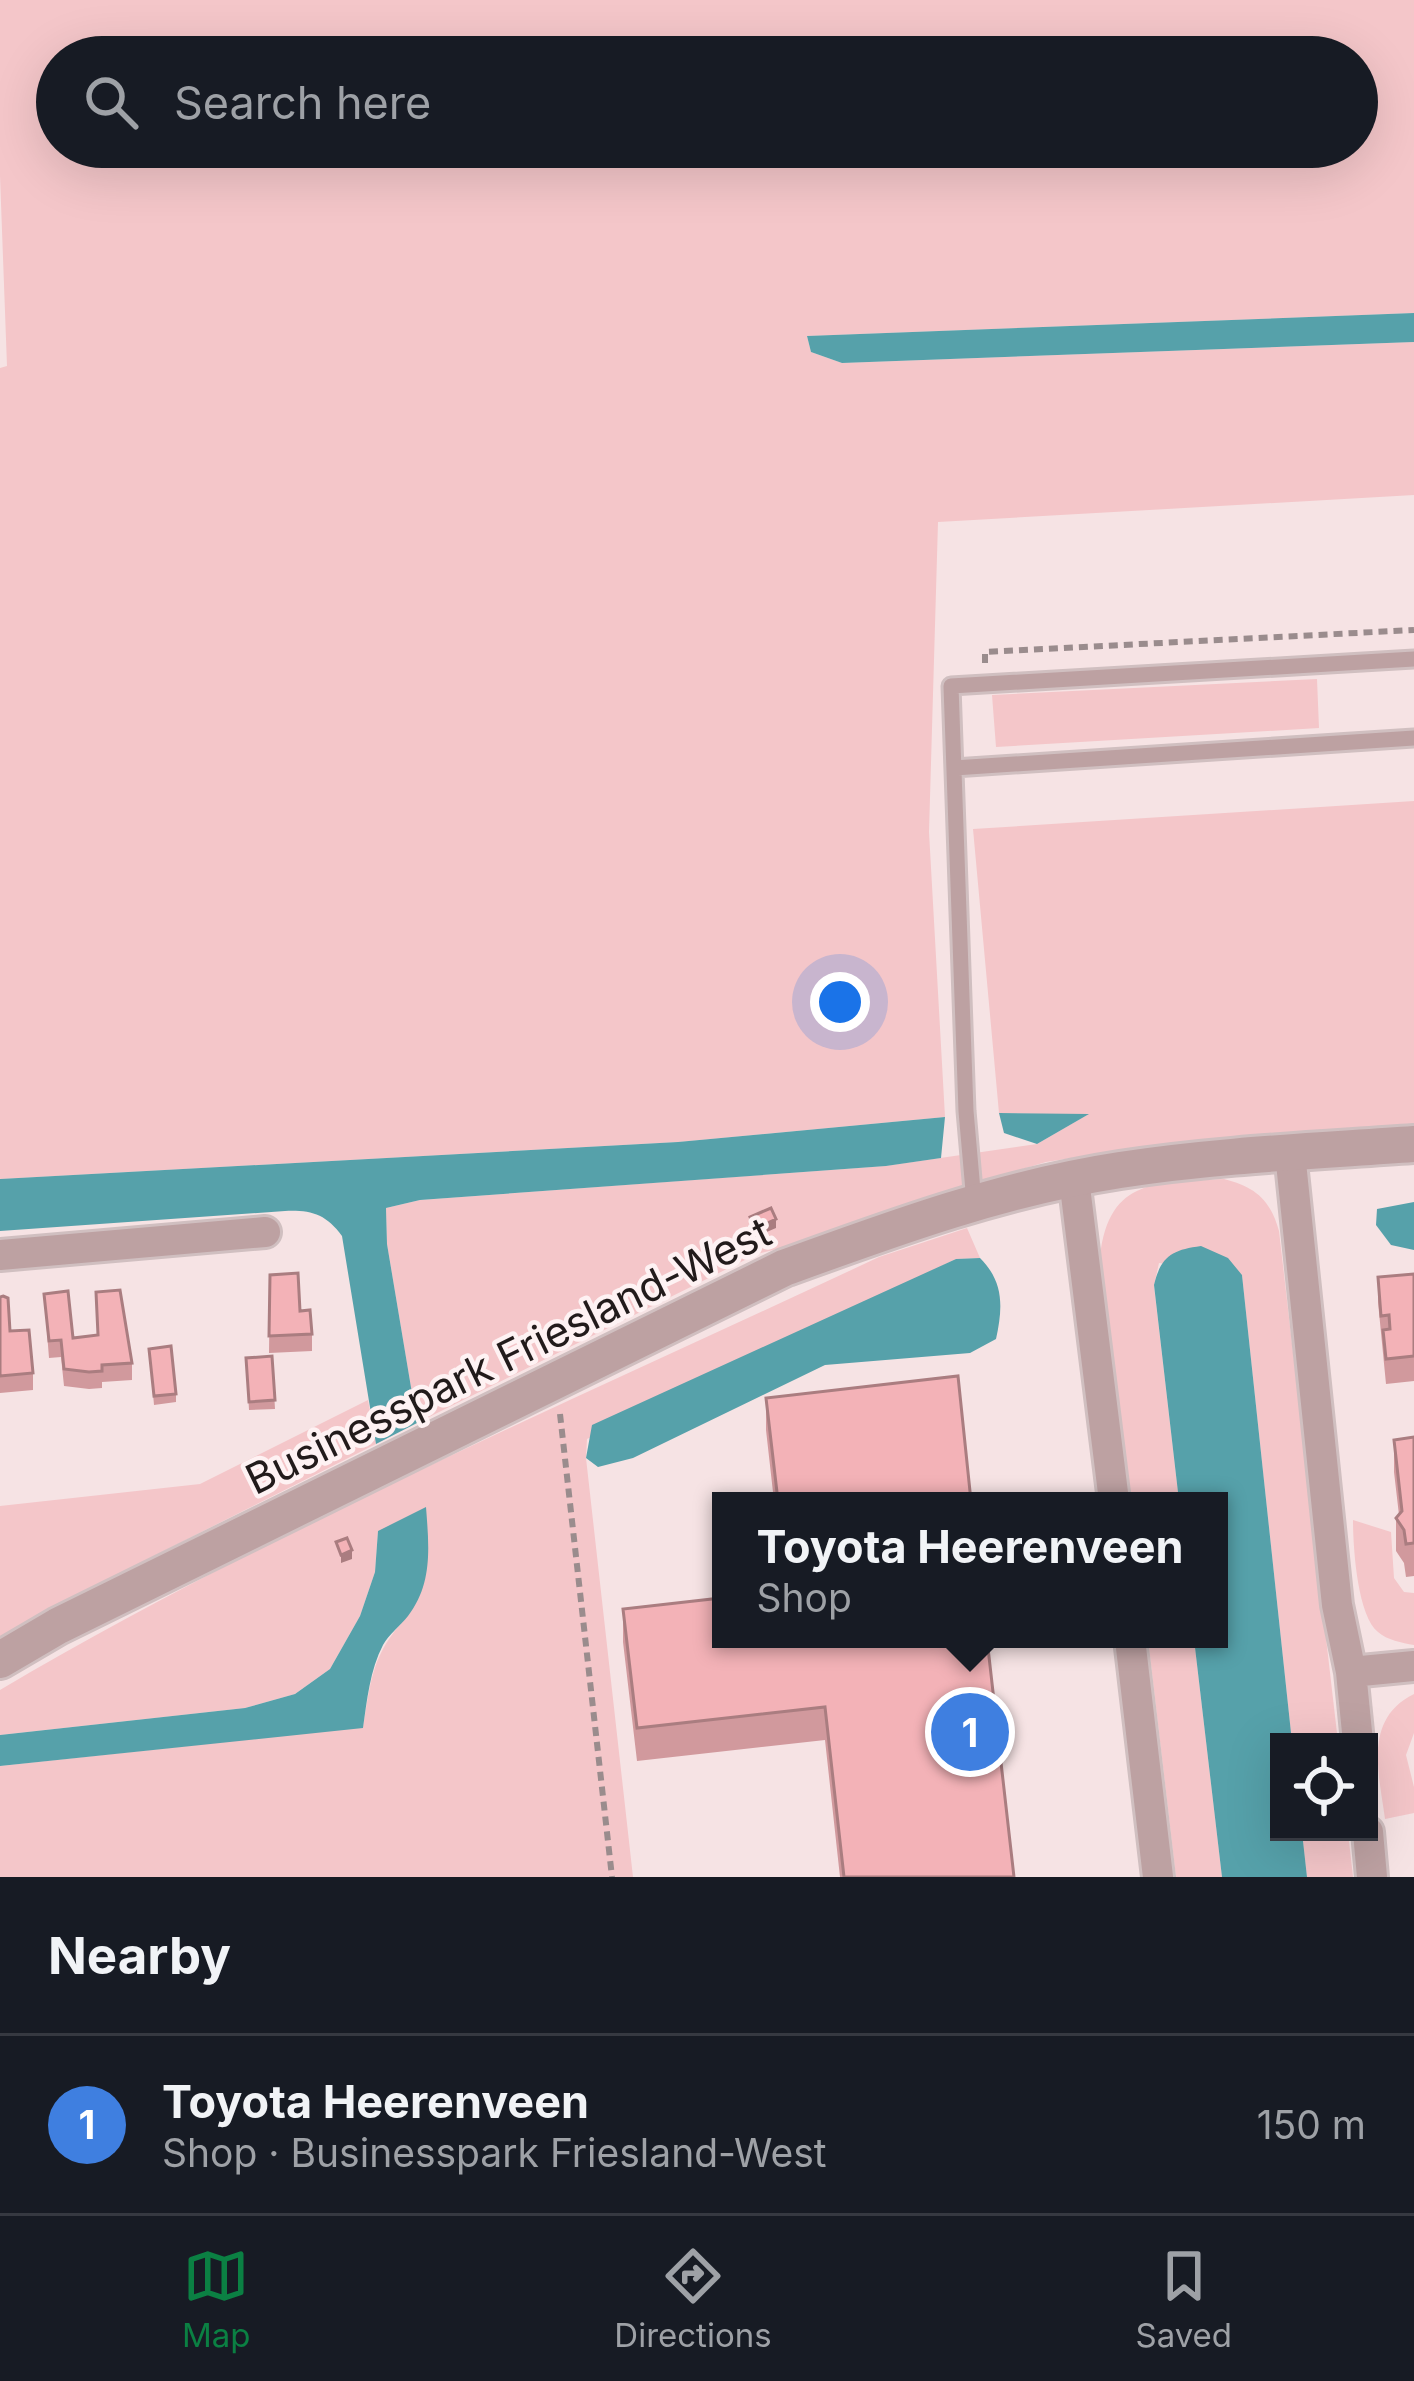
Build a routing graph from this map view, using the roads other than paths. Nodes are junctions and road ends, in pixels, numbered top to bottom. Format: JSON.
{"nodes":[{"id":1,"x":1414,"y":659,"type":"edge"},
{"id":2,"x":1414,"y":739,"type":"edge"},
{"id":3,"x":954,"y":767,"type":"junction"},
{"id":4,"x":1414,"y":1144,"type":"edge"},
{"id":5,"x":1290,"y":1154,"type":"junction"},
{"id":6,"x":1074,"y":1179,"type":"junction"},
{"id":7,"x":974,"y":1202,"type":"junction"},
{"id":8,"x":265,"y":1232,"type":"dead end"},
{"id":9,"x":0,"y":1255,"type":"edge"},
{"id":10,"x":1113,"y":1492,"type":"edge"},
{"id":11,"x":1131,"y":1648,"type":"edge"},
{"id":12,"x":0,"y":1660,"type":"edge"},
{"id":13,"x":1414,"y":1666,"type":"edge"},
{"id":14,"x":1351,"y":1672,"type":"junction"},
{"id":15,"x":1357,"y":1733,"type":"edge"},
{"id":16,"x":1369,"y":1841,"type":"edge"},
{"id":17,"x":1158,"y":1877,"type":"edge"},
{"id":18,"x":1372,"y":1877,"type":"edge"}],
"edges":[{"from":1,"to":3,"type":"lane"},
{"from":2,"to":3,"type":"lane"},
{"from":3,"to":7,"type":"lane"},
{"from":4,"to":5,"type":"street","name":"Businesspark Friesland-West"},
{"from":5,"to":6,"type":"street","name":"Businesspark Friesland-West"},
{"from":5,"to":14,"type":"street"},
{"from":6,"to":7,"type":"street","name":"Businesspark Friesland-West"},
{"from":6,"to":10,"type":"street"},
{"from":7,"to":12,"type":"street","name":"Businesspark Friesland-West"},
{"from":8,"to":9,"type":"street"},
{"from":11,"to":17,"type":"street"},
{"from":13,"to":14,"type":"street"},
{"from":14,"to":15,"type":"street"},
{"from":16,"to":18,"type":"street"}]}
